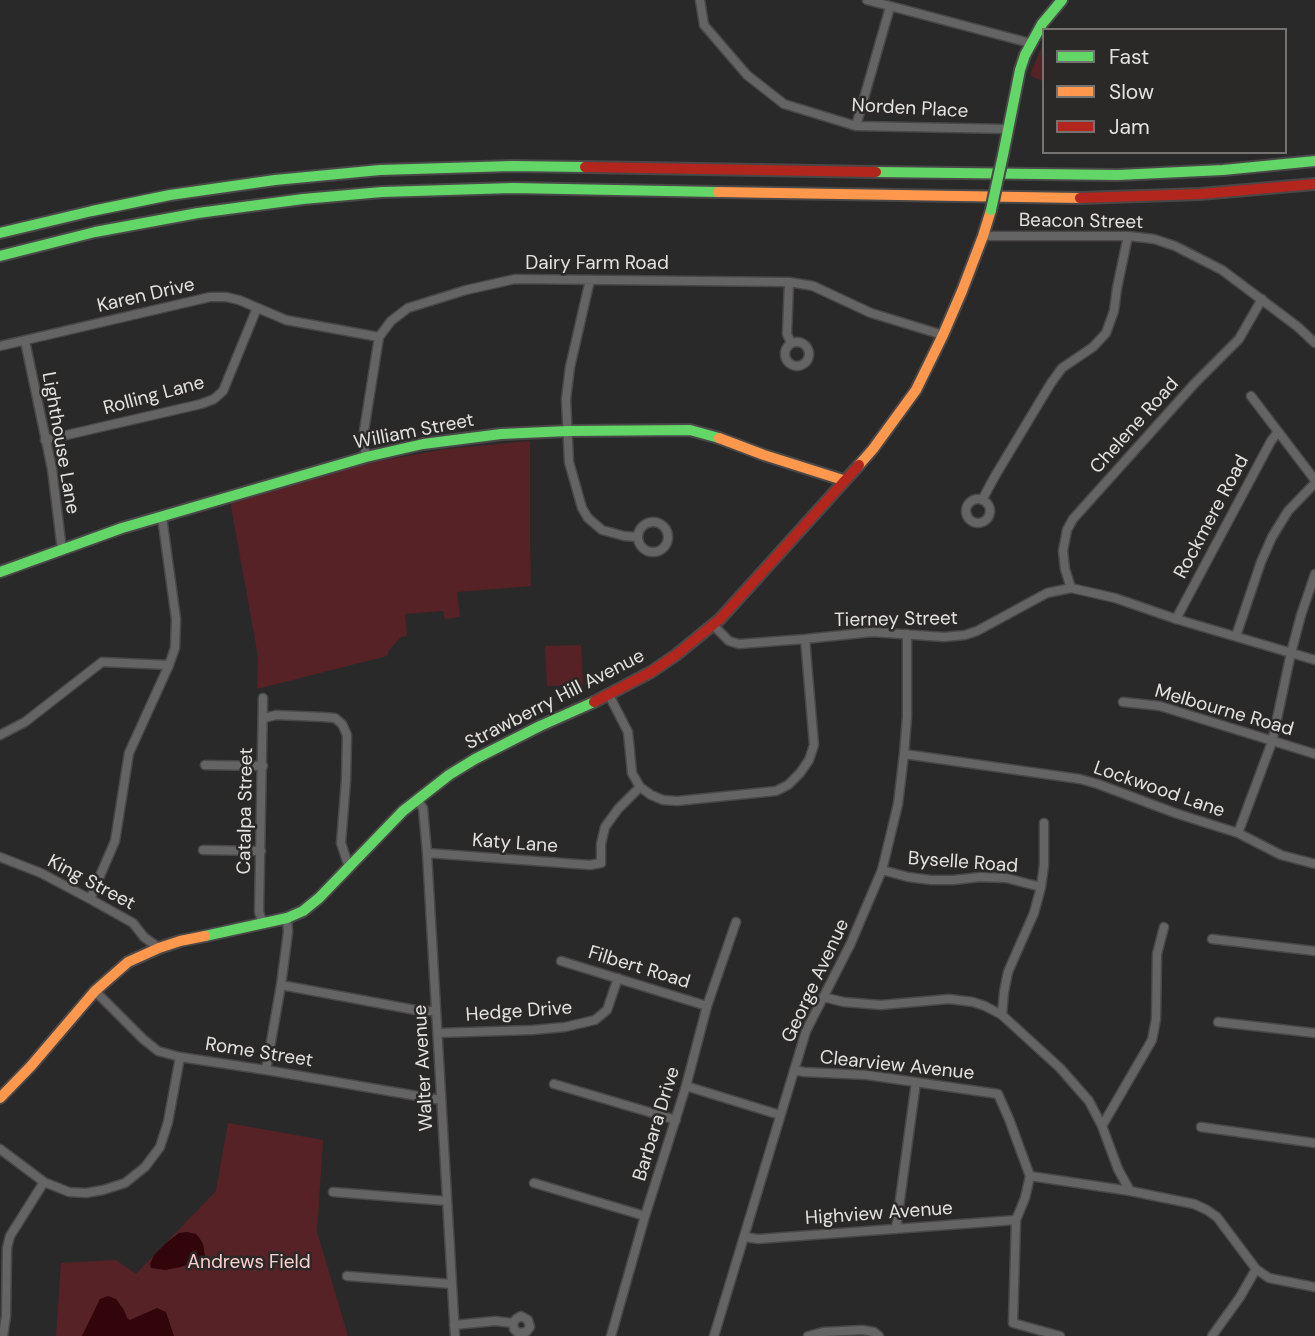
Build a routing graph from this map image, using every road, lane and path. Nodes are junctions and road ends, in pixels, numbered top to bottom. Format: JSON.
{"nodes":[{"id":1,"x":700,"y":0,"type":"edge"},
{"id":2,"x":867,"y":0,"type":"edge"},
{"id":3,"x":1062,"y":0,"type":"edge"},
{"id":4,"x":890,"y":7,"type":"junction"},
{"id":5,"x":1030,"y":43,"type":"junction"},
{"id":6,"x":856,"y":126,"type":"junction"},
{"id":7,"x":1007,"y":129,"type":"junction"},
{"id":8,"x":1315,"y":161,"type":"edge"},
{"id":9,"x":1315,"y":184,"type":"edge"},
{"id":10,"x":0,"y":233,"type":"edge"},
{"id":11,"x":983,"y":236,"type":"junction"},
{"id":12,"x":1128,"y":236,"type":"junction"},
{"id":13,"x":0,"y":256,"type":"edge"},
{"id":14,"x":590,"y":280,"type":"junction"},
{"id":15,"x":789,"y":282,"type":"junction"},
{"id":16,"x":1262,"y":299,"type":"junction"},
{"id":17,"x":257,"y":308,"type":"junction"},
{"id":18,"x":943,"y":335,"type":"junction"},
{"id":19,"x":379,"y":337,"type":"junction"},
{"id":20,"x":25,"y":341,"type":"junction"},
{"id":21,"x":792,"y":343,"type":"dead end"},
{"id":22,"x":1315,"y":343,"type":"edge"},
{"id":23,"x":0,"y":346,"type":"edge"},
{"id":24,"x":1251,"y":396,"type":"dead end"},
{"id":25,"x":568,"y":431,"type":"junction"},
{"id":26,"x":1278,"y":432,"type":"junction"},
{"id":27,"x":45,"y":440,"type":"junction"},
{"id":28,"x":366,"y":457,"type":"junction"},
{"id":29,"x":843,"y":480,"type":"junction"},
{"id":30,"x":1315,"y":482,"type":"edge"},
{"id":31,"x":982,"y":500,"type":"dead end"},
{"id":32,"x":162,"y":517,"type":"junction"},
{"id":33,"x":637,"y":537,"type":"dead end"},
{"id":34,"x":62,"y":550,"type":"junction"},
{"id":35,"x":0,"y":572,"type":"edge"},
{"id":36,"x":1315,"y":574,"type":"edge"},
{"id":37,"x":1071,"y":588,"type":"junction"},
{"id":38,"x":1176,"y":618,"type":"junction"},
{"id":39,"x":713,"y":625,"type":"junction"},
{"id":40,"x":907,"y":634,"type":"junction"},
{"id":41,"x":1236,"y":636,"type":"junction"},
{"id":42,"x":805,"y":639,"type":"junction"},
{"id":43,"x":1291,"y":653,"type":"junction"},
{"id":44,"x":1315,"y":660,"type":"edge"},
{"id":45,"x":169,"y":665,"type":"junction"},
{"id":46,"x":609,"y":695,"type":"junction"},
{"id":47,"x":264,"y":698,"type":"dead end"},
{"id":48,"x":1123,"y":702,"type":"dead end"},
{"id":49,"x":264,"y":718,"type":"junction"},
{"id":50,"x":0,"y":735,"type":"edge"},
{"id":51,"x":1272,"y":741,"type":"junction"},
{"id":52,"x":904,"y":754,"type":"junction"},
{"id":53,"x":1315,"y":754,"type":"edge"},
{"id":54,"x":205,"y":765,"type":"dead end"},
{"id":55,"x":263,"y":766,"type":"junction"},
{"id":56,"x":640,"y":787,"type":"junction"},
{"id":57,"x":417,"y":800,"type":"junction"},
{"id":58,"x":1044,"y":823,"type":"dead end"},
{"id":59,"x":1238,"y":833,"type":"junction"},
{"id":60,"x":204,"y":850,"type":"dead end"},
{"id":61,"x":261,"y":851,"type":"junction"},
{"id":62,"x":427,"y":853,"type":"junction"},
{"id":63,"x":0,"y":857,"type":"edge"},
{"id":64,"x":1315,"y":864,"type":"edge"},
{"id":65,"x":349,"y":867,"type":"junction"},
{"id":66,"x":883,"y":870,"type":"junction"},
{"id":67,"x":1041,"y":887,"type":"junction"},
{"id":68,"x":90,"y":899,"type":"junction"},
{"id":69,"x":287,"y":918,"type":"junction"},
{"id":70,"x":736,"y":922,"type":"dead end"},
{"id":71,"x":263,"y":924,"type":"junction"},
{"id":72,"x":1164,"y":928,"type":"dead end"},
{"id":73,"x":1212,"y":939,"type":"dead end"},
{"id":74,"x":159,"y":948,"type":"junction"},
{"id":75,"x":1315,"y":951,"type":"edge"},
{"id":76,"x":561,"y":961,"type":"dead end"},
{"id":77,"x":618,"y":978,"type":"junction"},
{"id":78,"x":281,"y":985,"type":"junction"},
{"id":79,"x":95,"y":991,"type":"junction"},
{"id":80,"x":823,"y":997,"type":"junction"},
{"id":81,"x":707,"y":1006,"type":"junction"},
{"id":82,"x":436,"y":1011,"type":"junction"},
{"id":83,"x":1002,"y":1015,"type":"junction"},
{"id":84,"x":1218,"y":1022,"type":"dead end"},
{"id":85,"x":438,"y":1033,"type":"junction"},
{"id":86,"x":1315,"y":1033,"type":"edge"},
{"id":87,"x":180,"y":1057,"type":"junction"},
{"id":88,"x":266,"y":1070,"type":"junction"},
{"id":89,"x":794,"y":1070,"type":"junction"},
{"id":90,"x":916,"y":1082,"type":"junction"},
{"id":91,"x":554,"y":1084,"type":"dead end"},
{"id":92,"x":687,"y":1086,"type":"junction"},
{"id":93,"x":0,"y":1098,"type":"edge"},
{"id":94,"x":441,"y":1100,"type":"junction"},
{"id":95,"x":780,"y":1115,"type":"junction"},
{"id":96,"x":676,"y":1120,"type":"junction"},
{"id":97,"x":1102,"y":1126,"type":"junction"},
{"id":98,"x":1201,"y":1126,"type":"dead end"},
{"id":99,"x":1315,"y":1143,"type":"edge"},
{"id":100,"x":0,"y":1149,"type":"edge"},
{"id":101,"x":1030,"y":1176,"type":"junction"},
{"id":102,"x":44,"y":1182,"type":"junction"},
{"id":103,"x":534,"y":1182,"type":"dead end"},
{"id":104,"x":1130,"y":1191,"type":"junction"},
{"id":105,"x":333,"y":1192,"type":"dead end"},
{"id":106,"x":447,"y":1201,"type":"junction"},
{"id":107,"x":645,"y":1216,"type":"junction"},
{"id":108,"x":1016,"y":1220,"type":"junction"},
{"id":109,"x":896,"y":1229,"type":"junction"},
{"id":110,"x":745,"y":1237,"type":"junction"},
{"id":111,"x":1256,"y":1269,"type":"junction"},
{"id":112,"x":347,"y":1276,"type":"dead end"},
{"id":113,"x":452,"y":1284,"type":"junction"},
{"id":114,"x":1315,"y":1287,"type":"edge"},
{"id":115,"x":513,"y":1323,"type":"dead end"},
{"id":116,"x":454,"y":1325,"type":"junction"},
{"id":117,"x":2,"y":1336,"type":"edge"},
{"id":118,"x":455,"y":1336,"type":"edge"},
{"id":119,"x":611,"y":1336,"type":"edge"},
{"id":120,"x":714,"y":1336,"type":"edge"},
{"id":121,"x":808,"y":1336,"type":"edge"},
{"id":122,"x":879,"y":1336,"type":"edge"},
{"id":123,"x":1060,"y":1336,"type":"edge"},
{"id":124,"x":1212,"y":1336,"type":"edge"}],
"edges":[{"from":1,"to":6,"type":"street","name":"Norden Place"},
{"from":2,"to":4,"type":"street"},
{"from":3,"to":5,"type":"main road","name":"Strawberry Hill Avenue"},
{"from":4,"to":5,"type":"street"},
{"from":4,"to":6,"type":"street"},
{"from":5,"to":7,"type":"main road","name":"Strawberry Hill Avenue"},
{"from":6,"to":7,"type":"street","name":"Norden Place"},
{"from":7,"to":11,"type":"main road","name":"Strawberry Hill Avenue","bridge":true},
{"from":8,"to":10,"type":"main road"},
{"from":9,"to":13,"type":"main road"},
{"from":11,"to":12,"type":"street","name":"Beacon Street"},
{"from":11,"to":18,"type":"main road","name":"Strawberry Hill Avenue"},
{"from":12,"to":16,"type":"street","name":"Beacon Street"},
{"from":12,"to":31,"type":"street"},
{"from":14,"to":15,"type":"street","name":"Dairy Farm Road"},
{"from":14,"to":19,"type":"street","name":"Dairy Farm Road"},
{"from":14,"to":25,"type":"street"},
{"from":15,"to":18,"type":"street","name":"Dairy Farm Road"},
{"from":15,"to":21,"type":"street"},
{"from":16,"to":22,"type":"street","name":"Beacon Street"},
{"from":16,"to":37,"type":"street","name":"Chelene Road"},
{"from":17,"to":19,"type":"street","name":"Karen Drive"},
{"from":17,"to":20,"type":"street","name":"Karen Drive"},
{"from":17,"to":27,"type":"street","name":"Rolling Lane"},
{"from":18,"to":29,"type":"main road","name":"Strawberry Hill Avenue"},
{"from":19,"to":28,"type":"street"},
{"from":20,"to":23,"type":"street","name":"Karen Drive"},
{"from":20,"to":27,"type":"street","name":"Lighthouse Lane"},
{"from":24,"to":26,"type":"street"},
{"from":25,"to":28,"type":"main road","name":"William Street"},
{"from":25,"to":29,"type":"main road","name":"William Street"},
{"from":25,"to":33,"type":"street"},
{"from":26,"to":30,"type":"street"},
{"from":26,"to":38,"type":"street","name":"Rockmere Road"},
{"from":27,"to":34,"type":"street","name":"Lighthouse Lane"},
{"from":28,"to":32,"type":"main road","name":"William Street"},
{"from":29,"to":39,"type":"main road","name":"Strawberry Hill Avenue"},
{"from":30,"to":41,"type":"street"},
{"from":32,"to":34,"type":"main road","name":"William Street"},
{"from":32,"to":45,"type":"street"},
{"from":34,"to":35,"type":"main road","name":"William Street"},
{"from":36,"to":43,"type":"street"},
{"from":37,"to":38,"type":"street","name":"Tierney Street"},
{"from":37,"to":40,"type":"street","name":"Tierney Street"},
{"from":38,"to":41,"type":"street","name":"Tierney Street"},
{"from":39,"to":42,"type":"street","name":"Tierney Street"},
{"from":39,"to":46,"type":"main road","name":"Strawberry Hill Avenue"},
{"from":40,"to":42,"type":"street","name":"Tierney Street"},
{"from":40,"to":52,"type":"street","name":"George Avenue"},
{"from":41,"to":43,"type":"street","name":"Tierney Street"},
{"from":42,"to":56,"type":"street"},
{"from":43,"to":44,"type":"street","name":"Tierney Street"},
{"from":43,"to":51,"type":"street"},
{"from":45,"to":50,"type":"street"},
{"from":45,"to":68,"type":"street"},
{"from":46,"to":56,"type":"street"},
{"from":46,"to":57,"type":"main road","name":"Strawberry Hill Avenue"},
{"from":47,"to":49,"type":"street","name":"Catalpa Street"},
{"from":48,"to":51,"type":"street","name":"Melbourne Road"},
{"from":49,"to":55,"type":"street","name":"Catalpa Street"},
{"from":49,"to":65,"type":"street"},
{"from":51,"to":53,"type":"street","name":"Melbourne Road"},
{"from":51,"to":59,"type":"street"},
{"from":52,"to":59,"type":"street","name":"Lockwood Lane"},
{"from":52,"to":66,"type":"street","name":"George Avenue"},
{"from":54,"to":55,"type":"street"},
{"from":55,"to":61,"type":"street","name":"Catalpa Street"},
{"from":56,"to":62,"type":"street","name":"Katy Lane"},
{"from":57,"to":62,"type":"street","name":"Walter Avenue"},
{"from":57,"to":65,"type":"main road","name":"Strawberry Hill Avenue"},
{"from":58,"to":67,"type":"street"},
{"from":59,"to":64,"type":"street","name":"Lockwood Lane"},
{"from":60,"to":61,"type":"street"},
{"from":61,"to":71,"type":"street","name":"Catalpa Street"},
{"from":62,"to":82,"type":"street","name":"Walter Avenue"},
{"from":63,"to":68,"type":"street","name":"King Street"},
{"from":65,"to":69,"type":"main road","name":"Strawberry Hill Avenue"},
{"from":66,"to":67,"type":"street","name":"Byselle Road"},
{"from":66,"to":80,"type":"street","name":"George Avenue"},
{"from":67,"to":83,"type":"street"},
{"from":68,"to":74,"type":"street","name":"King Street"},
{"from":69,"to":71,"type":"main road","name":"Strawberry Hill Avenue"},
{"from":69,"to":78,"type":"street"},
{"from":70,"to":81,"type":"street","name":"Barbara Drive"},
{"from":71,"to":74,"type":"main road","name":"Strawberry Hill Avenue"},
{"from":72,"to":97,"type":"street"},
{"from":73,"to":75,"type":"street"},
{"from":74,"to":79,"type":"main road","name":"Strawberry Hill Avenue"},
{"from":76,"to":77,"type":"street","name":"Filbert Road"},
{"from":77,"to":81,"type":"street","name":"Filbert Road"},
{"from":77,"to":85,"type":"street","name":"Hedge Drive"},
{"from":78,"to":82,"type":"street"},
{"from":78,"to":88,"type":"street"},
{"from":79,"to":87,"type":"street","name":"Rome Street"},
{"from":79,"to":93,"type":"main road","name":"Strawberry Hill Avenue"},
{"from":80,"to":83,"type":"street"},
{"from":80,"to":89,"type":"street","name":"George Avenue"},
{"from":81,"to":92,"type":"street","name":"Barbara Drive"},
{"from":82,"to":85,"type":"street","name":"Walter Avenue"},
{"from":83,"to":97,"type":"street"},
{"from":84,"to":86,"type":"street"},
{"from":85,"to":94,"type":"street","name":"Walter Avenue"},
{"from":87,"to":88,"type":"street","name":"Rome Street"},
{"from":87,"to":102,"type":"street"},
{"from":88,"to":94,"type":"street","name":"Rome Street"},
{"from":89,"to":90,"type":"street","name":"Clearview Avenue"},
{"from":89,"to":95,"type":"street","name":"George Avenue"},
{"from":90,"to":101,"type":"street","name":"Clearview Avenue"},
{"from":90,"to":109,"type":"street"},
{"from":91,"to":96,"type":"street"},
{"from":92,"to":95,"type":"street"},
{"from":92,"to":96,"type":"street","name":"Barbara Drive"},
{"from":94,"to":106,"type":"street","name":"Walter Avenue"},
{"from":95,"to":110,"type":"street","name":"George Avenue"},
{"from":96,"to":107,"type":"street","name":"Barbara Drive"},
{"from":97,"to":104,"type":"street"},
{"from":98,"to":99,"type":"street"},
{"from":100,"to":102,"type":"street"},
{"from":101,"to":104,"type":"street"},
{"from":101,"to":108,"type":"street"},
{"from":102,"to":117,"type":"street"},
{"from":103,"to":107,"type":"street"},
{"from":104,"to":111,"type":"street"},
{"from":105,"to":106,"type":"street"},
{"from":106,"to":113,"type":"street","name":"Walter Avenue"},
{"from":107,"to":119,"type":"street","name":"Barbara Drive"},
{"from":108,"to":109,"type":"street","name":"Highview Avenue"},
{"from":108,"to":123,"type":"street"},
{"from":109,"to":110,"type":"street","name":"Highview Avenue"},
{"from":110,"to":120,"type":"street","name":"George Avenue"},
{"from":111,"to":114,"type":"street"},
{"from":111,"to":124,"type":"street"},
{"from":112,"to":113,"type":"street"},
{"from":113,"to":116,"type":"street","name":"Walter Avenue"},
{"from":115,"to":116,"type":"street"},
{"from":116,"to":118,"type":"street","name":"Walter Avenue"},
{"from":121,"to":122,"type":"street"}]}
